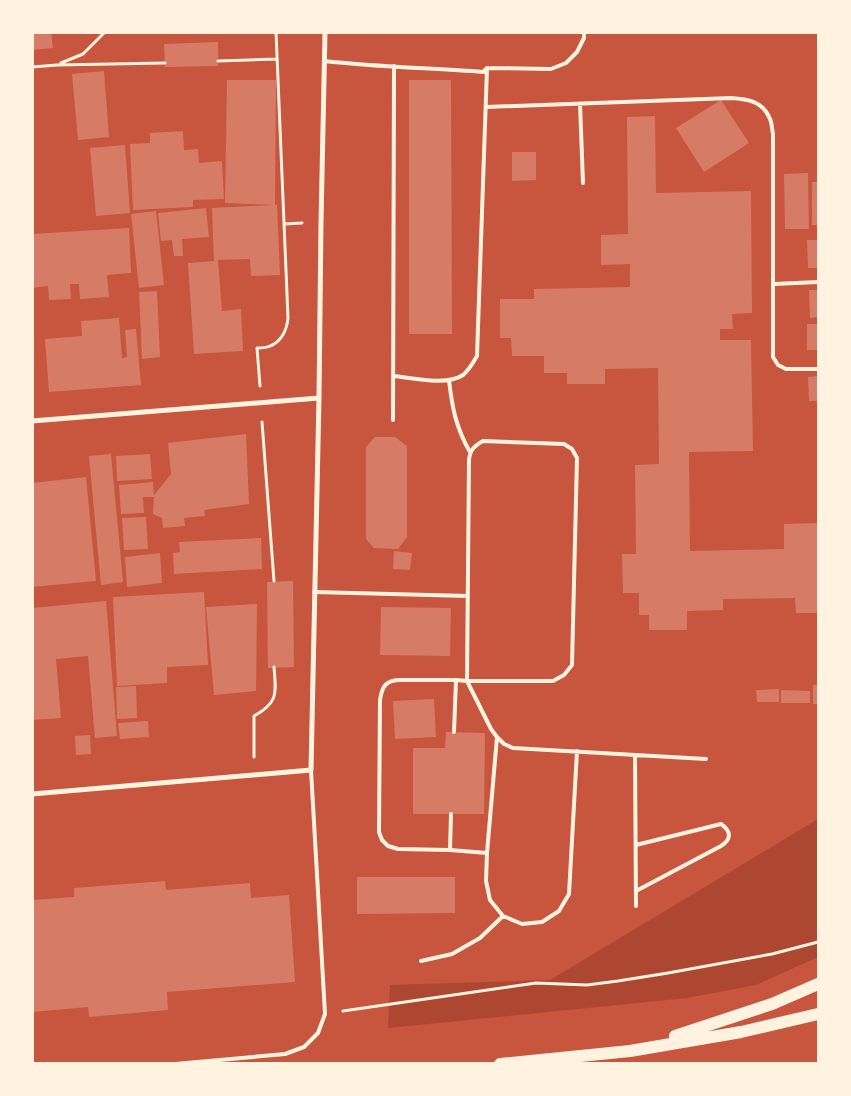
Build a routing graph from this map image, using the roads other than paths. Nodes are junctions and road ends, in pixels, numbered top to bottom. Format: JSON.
{"nodes":[{"id":1,"x":325,"y":32,"type":"edge"},
{"id":2,"x":584,"y":32,"type":"edge"},
{"id":3,"x":324,"y":61,"type":"junction"},
{"id":4,"x":394,"y":66,"type":"junction"},
{"id":5,"x":487,"y":68,"type":"junction"},
{"id":6,"x":580,"y":104,"type":"junction"},
{"id":7,"x":486,"y":107,"type":"junction"},
{"id":8,"x":583,"y":183,"type":"dead end"},
{"id":9,"x":818,"y":282,"type":"edge"},
{"id":10,"x":774,"y":284,"type":"junction"},
{"id":11,"x":818,"y":369,"type":"edge"},
{"id":12,"x":394,"y":376,"type":"junction"},
{"id":13,"x":449,"y":380,"type":"junction"},
{"id":14,"x":319,"y":398,"type":"junction"},
{"id":15,"x":393,"y":420,"type":"dead end"},
{"id":16,"x":32,"y":421,"type":"edge"},
{"id":17,"x":470,"y":452,"type":"junction"},
{"id":18,"x":314,"y":592,"type":"junction"},
{"id":19,"x":468,"y":596,"type":"junction"},
{"id":20,"x":456,"y":680,"type":"junction"},
{"id":21,"x":468,"y":681,"type":"junction"},
{"id":22,"x":454,"y":732,"type":"dead end"},
{"id":23,"x":496,"y":737,"type":"junction"},
{"id":24,"x":577,"y":751,"type":"junction"},
{"id":25,"x":635,"y":755,"type":"junction"},
{"id":26,"x":706,"y":759,"type":"dead end"},
{"id":27,"x":311,"y":770,"type":"junction"},
{"id":28,"x":32,"y":794,"type":"edge"},
{"id":29,"x":451,"y":814,"type":"dead end"},
{"id":30,"x":636,"y":845,"type":"junction"},
{"id":31,"x":450,"y":850,"type":"junction"},
{"id":32,"x":486,"y":852,"type":"junction"},
{"id":33,"x":636,"y":891,"type":"junction"},
{"id":34,"x":636,"y":906,"type":"dead end"},
{"id":35,"x":503,"y":916,"type":"junction"},
{"id":36,"x":421,"y":961,"type":"dead end"},
{"id":37,"x":818,"y":984,"type":"edge"},
{"id":38,"x":818,"y":1014,"type":"edge"},
{"id":39,"x":630,"y":1050,"type":"junction"},
{"id":40,"x":175,"y":1064,"type":"edge"},
{"id":41,"x":500,"y":1064,"type":"edge"}],
"edges":[{"from":1,"to":3,"type":"street"},
{"from":2,"to":5,"type":"lane"},
{"from":3,"to":4,"type":"lane"},
{"from":3,"to":14,"type":"street"},
{"from":4,"to":5,"type":"lane"},
{"from":4,"to":12,"type":"lane"},
{"from":5,"to":7,"type":"lane"},
{"from":6,"to":7,"type":"lane"},
{"from":6,"to":8,"type":"lane"},
{"from":6,"to":10,"type":"lane"},
{"from":7,"to":13,"type":"lane"},
{"from":9,"to":10,"type":"lane"},
{"from":10,"to":11,"type":"lane"},
{"from":12,"to":13,"type":"lane"},
{"from":12,"to":15,"type":"lane"},
{"from":13,"to":17,"type":"lane"},
{"from":14,"to":16,"type":"street"},
{"from":14,"to":18,"type":"street"},
{"from":17,"to":19,"type":"lane"},
{"from":17,"to":21,"type":"lane"},
{"from":18,"to":19,"type":"lane"},
{"from":18,"to":27,"type":"street"},
{"from":19,"to":21,"type":"lane"},
{"from":20,"to":21,"type":"lane"},
{"from":20,"to":22,"type":"lane"},
{"from":20,"to":31,"type":"lane"},
{"from":21,"to":23,"type":"lane"},
{"from":23,"to":24,"type":"lane"},
{"from":23,"to":32,"type":"lane"},
{"from":24,"to":25,"type":"lane"},
{"from":24,"to":35,"type":"lane"},
{"from":25,"to":26,"type":"lane"},
{"from":25,"to":30,"type":"lane"},
{"from":27,"to":28,"type":"street"},
{"from":27,"to":40,"type":"lane"},
{"from":29,"to":31,"type":"lane"},
{"from":30,"to":33,"type":"lane"},
{"from":30,"to":33,"type":"lane"},
{"from":31,"to":32,"type":"lane"},
{"from":32,"to":35,"type":"lane"},
{"from":33,"to":34,"type":"lane"},
{"from":35,"to":36,"type":"lane"},
{"from":37,"to":39,"type":"main road"},
{"from":38,"to":39,"type":"main road"},
{"from":39,"to":41,"type":"main road"}]}
